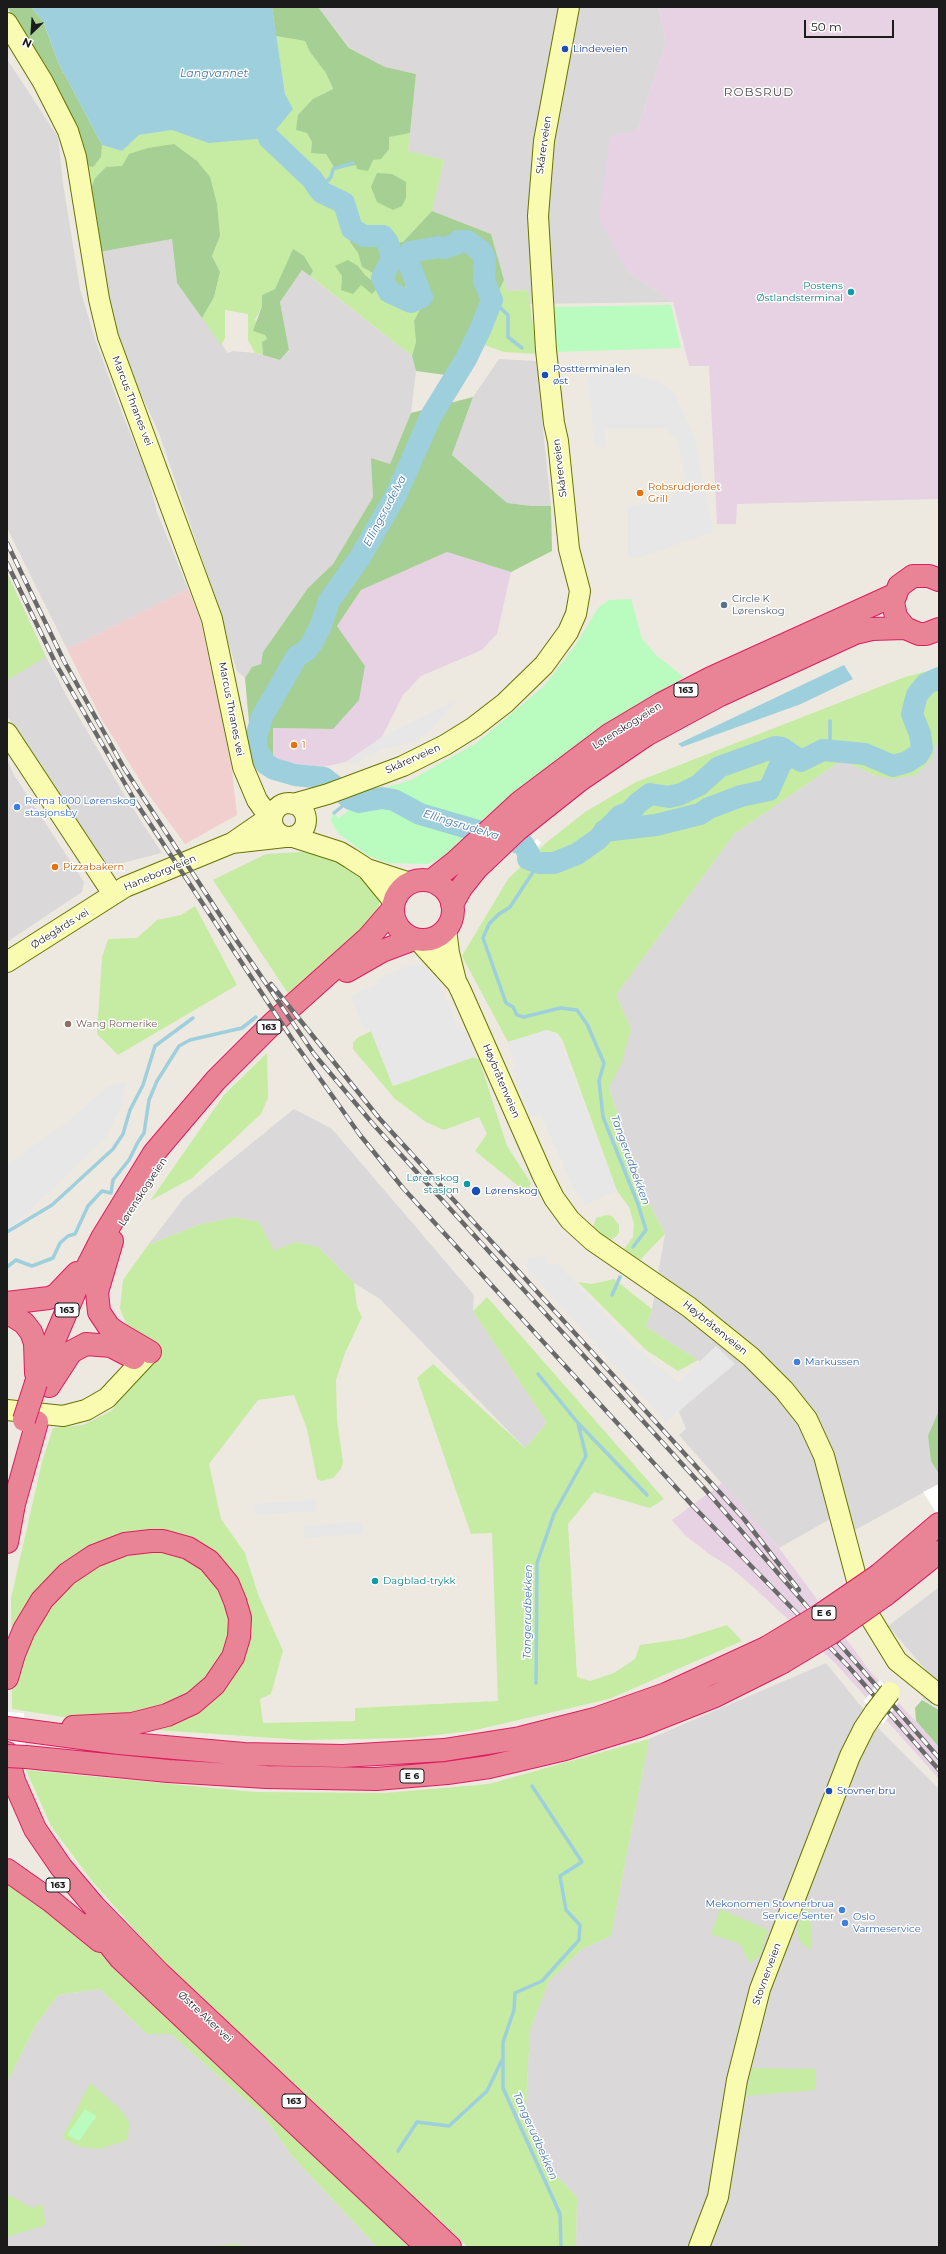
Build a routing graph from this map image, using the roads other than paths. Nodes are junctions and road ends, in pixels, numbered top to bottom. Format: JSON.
{"nodes":[{"id":1,"x":569,"y":7,"type":"edge"},
{"id":2,"x":7,"y":23,"type":"edge"},
{"id":3,"x":939,"y":580,"type":"edge"},
{"id":4,"x":894,"y":595,"type":"junction"},
{"id":5,"x":905,"y":628,"type":"junction"},
{"id":6,"x":939,"y":629,"type":"edge"},
{"id":7,"x":7,"y":733,"type":"edge"},
{"id":8,"x":289,"y":814,"type":"junction"},
{"id":9,"x":508,"y":826,"type":"junction"},
{"id":10,"x":289,"y":837,"type":"junction"},
{"id":11,"x":232,"y":843,"type":"junction"},
{"id":12,"x":480,"y":851,"type":"junction"},
{"id":13,"x":340,"y":852,"type":"junction"},
{"id":14,"x":367,"y":869,"type":"junction"},
{"id":15,"x":420,"y":882,"type":"junction"},
{"id":16,"x":113,"y":894,"type":"junction"},
{"id":17,"x":452,"y":904,"type":"junction"},
{"id":18,"x":393,"y":906,"type":"junction"},
{"id":19,"x":446,"y":928,"type":"junction"},
{"id":20,"x":416,"y":939,"type":"junction"},
{"id":21,"x":7,"y":962,"type":"edge"},
{"id":22,"x":456,"y":983,"type":"junction"},
{"id":23,"x":107,"y":1240,"type":"junction"},
{"id":24,"x":7,"y":1303,"type":"edge"},
{"id":25,"x":7,"y":1315,"type":"edge"},
{"id":26,"x":146,"y":1357,"type":"junction"},
{"id":27,"x":42,"y":1385,"type":"junction"},
{"id":28,"x":7,"y":1410,"type":"edge"},
{"id":29,"x":25,"y":1439,"type":"junction"},
{"id":30,"x":7,"y":1485,"type":"edge"},
{"id":31,"x":939,"y":1524,"type":"edge"},
{"id":32,"x":7,"y":1542,"type":"edge"},
{"id":33,"x":939,"y":1552,"type":"edge"},
{"id":34,"x":774,"y":1656,"type":"junction"},
{"id":35,"x":910,"y":1673,"type":"junction"},
{"id":36,"x":7,"y":1678,"type":"edge"},
{"id":37,"x":939,"y":1695,"type":"edge"},
{"id":38,"x":21,"y":1729,"type":"edge"},
{"id":39,"x":13,"y":1755,"type":"edge"},
{"id":40,"x":7,"y":1803,"type":"edge"},
{"id":41,"x":7,"y":1870,"type":"edge"},
{"id":42,"x":120,"y":1958,"type":"junction"},
{"id":43,"x":427,"y":2247,"type":"edge"},
{"id":44,"x":450,"y":2247,"type":"edge"},
{"id":45,"x":699,"y":2247,"type":"edge"}],
"edges":[{"from":1,"to":8,"type":"street","name":"Skårerveien"},
{"from":2,"to":8,"type":"street","name":"Marcus Thranes vei"},
{"from":3,"to":4,"type":"highway","number":"163"},
{"from":4,"to":5,"type":"highway"},
{"from":4,"to":9,"type":"highway","name":"Lørenskogveien","number":"163"},
{"from":5,"to":6,"type":"highway","number":"163"},
{"from":5,"to":9,"type":"highway","name":"Lørenskogveien","number":"163"},
{"from":7,"to":16,"type":"street","name":"Haneborgveien"},
{"from":8,"to":10,"type":"street"},
{"from":8,"to":10,"type":"street"},
{"from":8,"to":11,"type":"street","name":"Haneborgveien"},
{"from":8,"to":13,"type":"street","name":"Marcus Thranes vei"},
{"from":9,"to":12,"type":"highway","name":"Lørenskogveien","number":"163"},
{"from":10,"to":11,"type":"street","name":"Haneborgveien"},
{"from":10,"to":13,"type":"street","name":"Marcus Thranes vei"},
{"from":11,"to":16,"type":"street","name":"Haneborgveien"},
{"from":12,"to":15,"type":"highway","name":"Lørenskogveien","number":"163"},
{"from":12,"to":17,"type":"highway","name":"Lørenskogveien","number":"163"},
{"from":13,"to":14,"type":"street","name":"Marcus Thranes vei"},
{"from":14,"to":15,"type":"street","name":"Marcus Thranes vei"},
{"from":14,"to":18,"type":"street","name":"Marcus Thranes vei"},
{"from":15,"to":17,"type":"highway"},
{"from":15,"to":18,"type":"highway","number":"163"},
{"from":16,"to":21,"type":"street","name":"Ødegårds vei"},
{"from":17,"to":19,"type":"highway","number":"163"},
{"from":18,"to":20,"type":"highway"},
{"from":18,"to":23,"type":"highway","name":"Lørenskogveien","number":"163"},
{"from":19,"to":20,"type":"highway","number":"163"},
{"from":19,"to":22,"type":"street","name":"Høybråtenveien"},
{"from":20,"to":22,"type":"street","name":"Høybråtenveien"},
{"from":20,"to":23,"type":"highway","name":"Lørenskogveien","number":"163"},
{"from":22,"to":35,"type":"street","name":"Høybråtenveien"},
{"from":23,"to":24,"type":"highway"},
{"from":23,"to":26,"type":"highway"},
{"from":23,"to":27,"type":"highway","name":"Lørenskogveien","number":"163"},
{"from":25,"to":27,"type":"highway"},
{"from":26,"to":27,"type":"highway"},
{"from":26,"to":28,"type":"street"},
{"from":27,"to":29,"type":"highway","name":"Lørenskogveien","number":"163","bridge":true},
{"from":29,"to":30,"type":"highway","name":"Lørenskogveien","number":"163"},
{"from":29,"to":32,"type":"highway","name":"Lørenskogveien","number":"163"},
{"from":31,"to":34,"type":"highway","number":"E 6","bridge":true},
{"from":33,"to":34,"type":"highway","number":"E 6","bridge":true},
{"from":34,"to":38,"type":"highway","number":"E 6"},
{"from":34,"to":39,"type":"highway","number":"E 6"},
{"from":35,"to":37,"type":"street","name":"Høybråtenveien"},
{"from":35,"to":45,"type":"street","name":"Stovnerveien","bridge":true},
{"from":36,"to":38,"type":"highway","number":"E 6"},
{"from":39,"to":44,"type":"highway","name":"Østre Aker vei","number":"163"},
{"from":40,"to":42,"type":"highway","name":"Østre Aker vei","number":"163"},
{"from":41,"to":42,"type":"highway"},
{"from":42,"to":43,"type":"highway","name":"Østre Aker vei","number":"163"}]}
